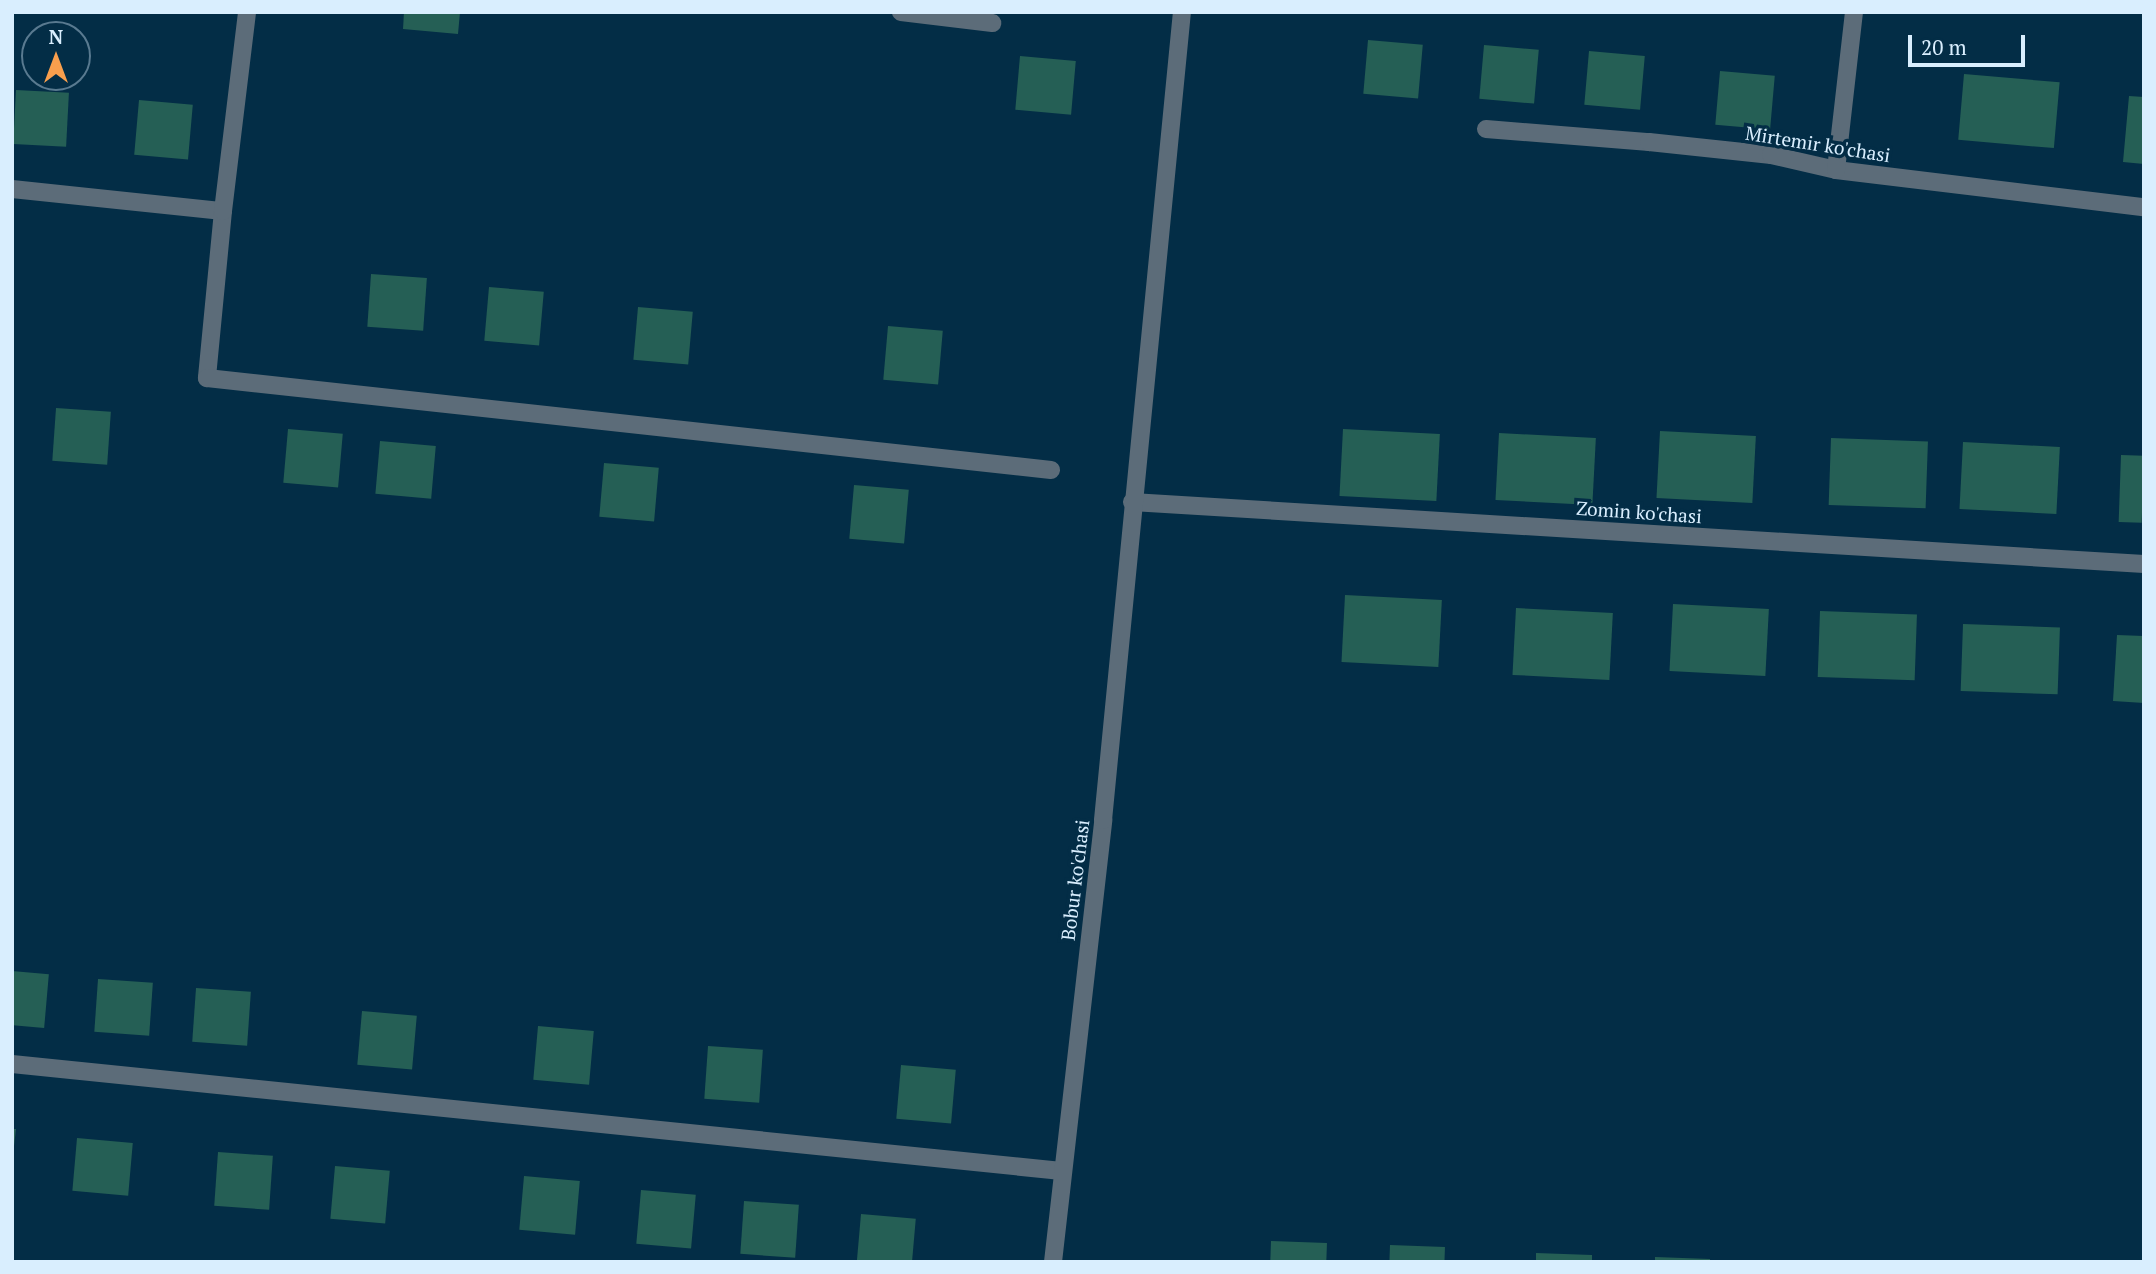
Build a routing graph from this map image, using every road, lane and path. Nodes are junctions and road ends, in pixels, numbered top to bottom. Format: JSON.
{"nodes":[{"id":1,"x":247,"y":12,"type":"edge"},
{"id":2,"x":901,"y":12,"type":"edge"},
{"id":3,"x":1182,"y":12,"type":"edge"},
{"id":4,"x":1854,"y":12,"type":"edge"},
{"id":5,"x":992,"y":23,"type":"dead end"},
{"id":6,"x":1486,"y":129,"type":"dead end"},
{"id":7,"x":1836,"y":170,"type":"junction"},
{"id":8,"x":12,"y":189,"type":"edge"},
{"id":9,"x":2144,"y":208,"type":"edge"},
{"id":10,"x":223,"y":211,"type":"junction"},
{"id":11,"x":1051,"y":470,"type":"dead end"},
{"id":12,"x":1132,"y":502,"type":"junction"},
{"id":13,"x":2144,"y":564,"type":"edge"},
{"id":14,"x":12,"y":1064,"type":"edge"},
{"id":15,"x":1062,"y":1171,"type":"junction"},
{"id":16,"x":1053,"y":1262,"type":"edge"}],
"edges":[{"from":1,"to":10,"type":"street"},
{"from":2,"to":5,"type":"street"},
{"from":3,"to":12,"type":"street","name":"Bobur ko'chasi"},
{"from":4,"to":7,"type":"street"},
{"from":6,"to":7,"type":"street","name":"Mirtemir ko'chasi"},
{"from":7,"to":9,"type":"street","name":"Mirtemir ko'chasi"},
{"from":8,"to":10,"type":"street"},
{"from":10,"to":11,"type":"street"},
{"from":12,"to":13,"type":"street","name":"Zomin ko'chasi"},
{"from":12,"to":15,"type":"street","name":"Bobur ko'chasi"},
{"from":14,"to":15,"type":"street"},
{"from":15,"to":16,"type":"street","name":"Bobur ko'chasi"}]}
